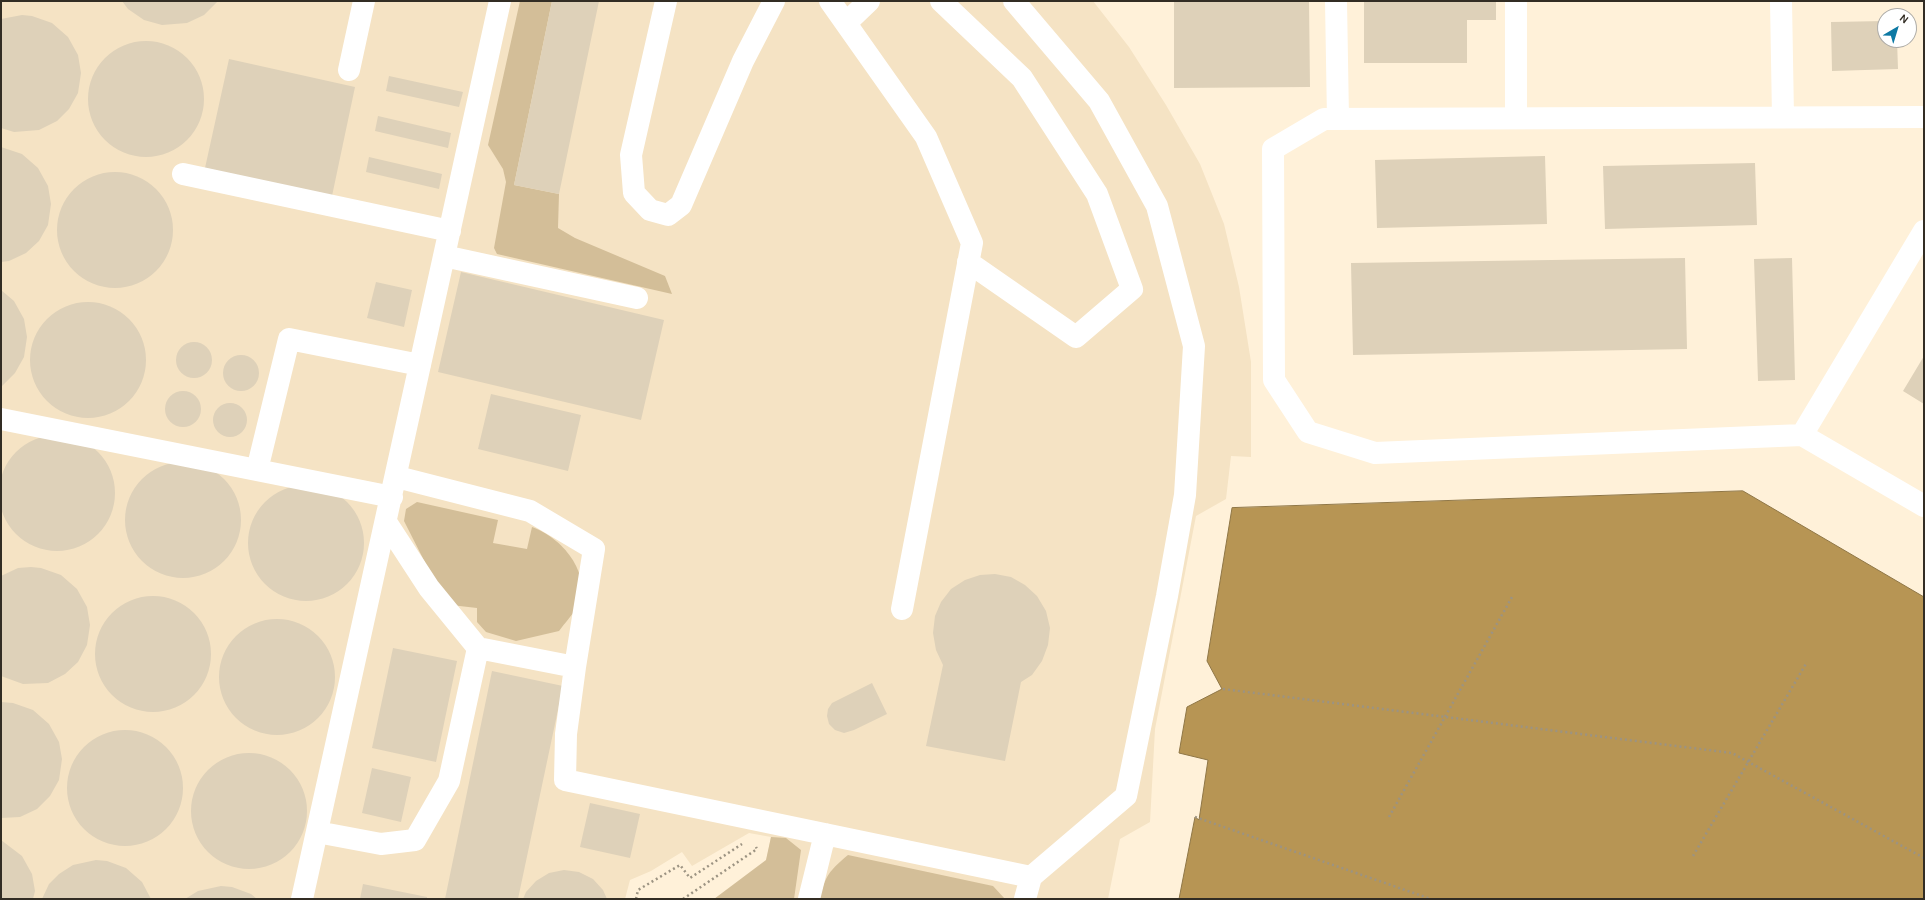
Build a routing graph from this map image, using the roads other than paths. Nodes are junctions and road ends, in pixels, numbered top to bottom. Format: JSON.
{"nodes":[{"id":1,"x":364,"y":1,"type":"edge"},
{"id":2,"x":500,"y":1,"type":"edge"},
{"id":3,"x":666,"y":1,"type":"edge"},
{"id":4,"x":774,"y":1,"type":"edge"},
{"id":5,"x":830,"y":1,"type":"edge"},
{"id":6,"x":869,"y":1,"type":"edge"},
{"id":7,"x":941,"y":1,"type":"edge"},
{"id":8,"x":1014,"y":1,"type":"edge"},
{"id":9,"x":1336,"y":1,"type":"edge"},
{"id":10,"x":1781,"y":1,"type":"edge"},
{"id":11,"x":1516,"y":3,"type":"dead end"},
{"id":12,"x":846,"y":23,"type":"junction"},
{"id":13,"x":349,"y":70,"type":"dead end"},
{"id":14,"x":1784,"y":117,"type":"junction"},
{"id":15,"x":1924,"y":117,"type":"edge"},
{"id":16,"x":1516,"y":118,"type":"junction"},
{"id":17,"x":1338,"y":119,"type":"junction"},
{"id":18,"x":183,"y":174,"type":"dead end"},
{"id":19,"x":450,"y":231,"type":"junction"},
{"id":20,"x":1924,"y":231,"type":"edge"},
{"id":21,"x":444,"y":256,"type":"junction"},
{"id":22,"x":968,"y":262,"type":"junction"},
{"id":23,"x":637,"y":298,"type":"dead end"},
{"id":24,"x":420,"y":365,"type":"junction"},
{"id":25,"x":1,"y":419,"type":"edge"},
{"id":26,"x":1802,"y":435,"type":"junction"},
{"id":27,"x":257,"y":470,"type":"junction"},
{"id":28,"x":394,"y":487,"type":"junction"},
{"id":29,"x":1924,"y":506,"type":"edge"},
{"id":30,"x":386,"y":522,"type":"junction"},
{"id":31,"x":902,"y":609,"type":"dead end"},
{"id":32,"x":478,"y":648,"type":"junction"},
{"id":33,"x":575,"y":668,"type":"junction"},
{"id":34,"x":317,"y":832,"type":"junction"},
{"id":35,"x":825,"y":834,"type":"junction"},
{"id":36,"x":1031,"y":878,"type":"junction"},
{"id":37,"x":302,"y":899,"type":"edge"},
{"id":38,"x":809,"y":899,"type":"edge"},
{"id":39,"x":1026,"y":899,"type":"edge"}],
"edges":[{"from":1,"to":13,"type":"lane"},
{"from":2,"to":19,"type":"lane"},
{"from":3,"to":4,"type":"lane"},
{"from":5,"to":12,"type":"lane"},
{"from":6,"to":12,"type":"lane"},
{"from":7,"to":22,"type":"lane"},
{"from":8,"to":36,"type":"lane"},
{"from":9,"to":17,"type":"lane"},
{"from":10,"to":14,"type":"lane"},
{"from":11,"to":16,"type":"lane"},
{"from":12,"to":22,"type":"lane"},
{"from":14,"to":15,"type":"lane"},
{"from":14,"to":16,"type":"lane"},
{"from":16,"to":17,"type":"lane"},
{"from":17,"to":26,"type":"lane"},
{"from":18,"to":19,"type":"lane"},
{"from":19,"to":21,"type":"lane"},
{"from":20,"to":26,"type":"lane"},
{"from":21,"to":23,"type":"lane"},
{"from":21,"to":24,"type":"lane"},
{"from":22,"to":31,"type":"lane"},
{"from":24,"to":27,"type":"lane"},
{"from":24,"to":28,"type":"lane"},
{"from":25,"to":27,"type":"lane"},
{"from":26,"to":29,"type":"lane"},
{"from":27,"to":28,"type":"lane"},
{"from":28,"to":30,"type":"lane"},
{"from":28,"to":33,"type":"lane"},
{"from":30,"to":32,"type":"lane"},
{"from":30,"to":34,"type":"lane"},
{"from":32,"to":33,"type":"lane"},
{"from":32,"to":34,"type":"lane"},
{"from":33,"to":35,"type":"lane"},
{"from":34,"to":37,"type":"lane"},
{"from":35,"to":36,"type":"lane"},
{"from":35,"to":38,"type":"lane"},
{"from":36,"to":39,"type":"lane"}]}
